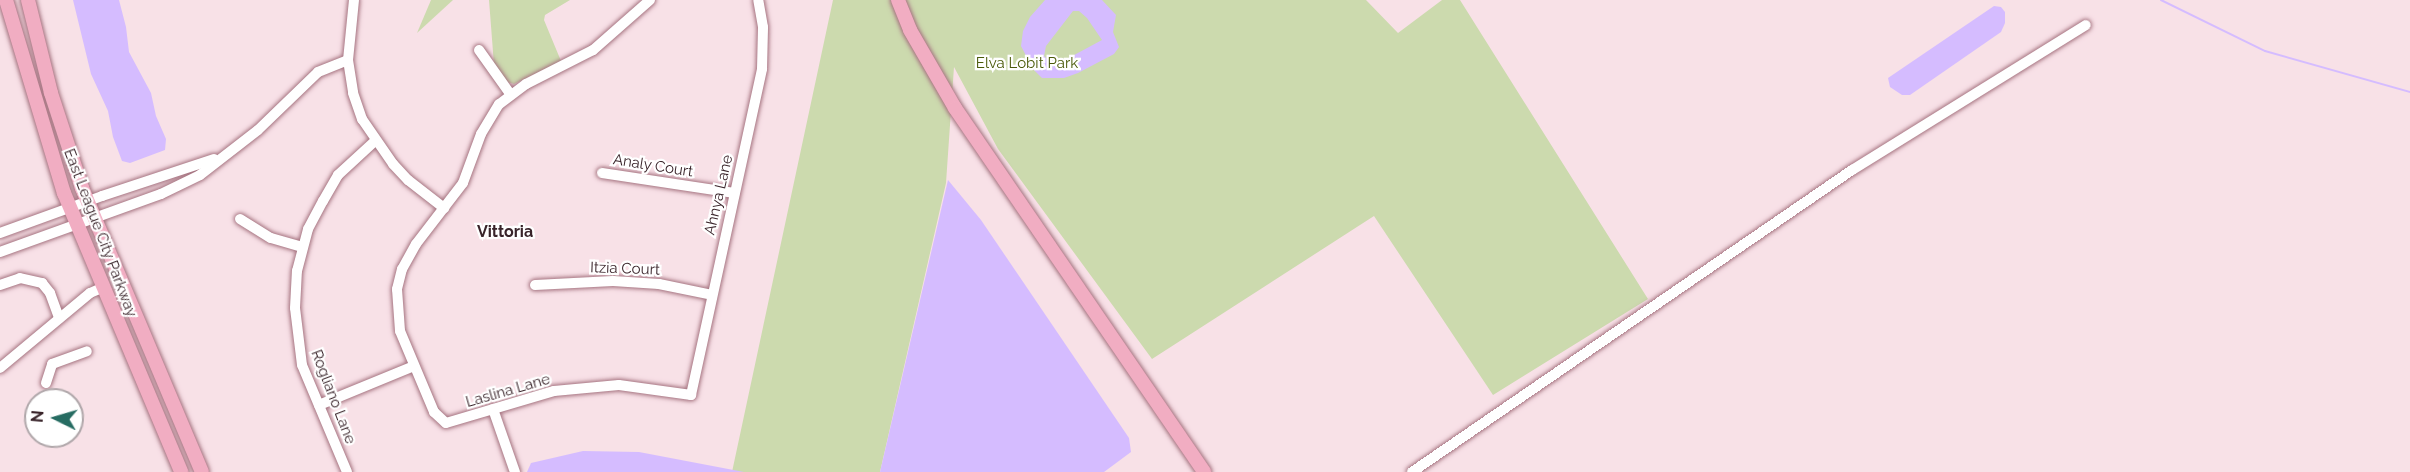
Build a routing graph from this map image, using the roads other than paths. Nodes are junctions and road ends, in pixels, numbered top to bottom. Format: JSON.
{"nodes":[{"id":1,"x":6,"y":0,"type":"edge"},
{"id":2,"x":28,"y":0,"type":"edge"},
{"id":3,"x":354,"y":0,"type":"edge"},
{"id":4,"x":649,"y":0,"type":"edge"},
{"id":5,"x":758,"y":0,"type":"edge"},
{"id":6,"x":898,"y":0,"type":"edge"},
{"id":7,"x":2086,"y":25,"type":"dead end"},
{"id":8,"x":479,"y":50,"type":"dead end"},
{"id":9,"x":348,"y":60,"type":"junction"},
{"id":10,"x":511,"y":95,"type":"junction"},
{"id":11,"x":375,"y":141,"type":"junction"},
{"id":12,"x":220,"y":157,"type":"junction"},
{"id":13,"x":602,"y":173,"type":"dead end"},
{"id":14,"x":735,"y":193,"type":"junction"},
{"id":15,"x":87,"y":201,"type":"junction"},
{"id":16,"x":70,"y":208,"type":"junction"},
{"id":17,"x":444,"y":208,"type":"junction"},
{"id":18,"x":94,"y":218,"type":"junction"},
{"id":19,"x":240,"y":219,"type":"dead end"},
{"id":20,"x":76,"y":225,"type":"junction"},
{"id":21,"x":0,"y":233,"type":"edge"},
{"id":22,"x":303,"y":247,"type":"junction"},
{"id":23,"x":0,"y":252,"type":"edge"},
{"id":24,"x":0,"y":285,"type":"edge"},
{"id":25,"x":535,"y":285,"type":"dead end"},
{"id":26,"x":102,"y":288,"type":"junction"},
{"id":27,"x":712,"y":295,"type":"junction"},
{"id":28,"x":59,"y":318,"type":"junction"},
{"id":29,"x":87,"y":351,"type":"dead end"},
{"id":30,"x":414,"y":366,"type":"junction"},
{"id":31,"x":0,"y":368,"type":"edge"},
{"id":32,"x":46,"y":383,"type":"dead end"},
{"id":33,"x":691,"y":395,"type":"joint"},
{"id":34,"x":320,"y":405,"type":"junction"},
{"id":35,"x":493,"y":409,"type":"junction"},
{"id":36,"x":182,"y":472,"type":"edge"},
{"id":37,"x":202,"y":472,"type":"edge"},
{"id":38,"x":347,"y":472,"type":"edge"},
{"id":39,"x":515,"y":472,"type":"edge"},
{"id":40,"x":1204,"y":472,"type":"edge"},
{"id":41,"x":1412,"y":472,"type":"edge"}],
"edges":[{"from":1,"to":16,"type":"main road","name":"East League City Parkway"},
{"from":2,"to":15,"type":"main road","name":"East League City Parkway"},
{"from":3,"to":9,"type":"street"},
{"from":4,"to":10,"type":"street"},
{"from":5,"to":14,"type":"street","name":"Ahnya Lane"},
{"from":6,"to":40,"type":"main road"},
{"from":7,"to":41,"type":"street"},
{"from":8,"to":10,"type":"street"},
{"from":9,"to":11,"type":"street"},
{"from":9,"to":12,"type":"street"},
{"from":10,"to":17,"type":"street"},
{"from":11,"to":17,"type":"street"},
{"from":11,"to":22,"type":"street","name":"Rogliano Lane"},
{"from":12,"to":15,"type":"street"},
{"from":12,"to":18,"type":"street"},
{"from":13,"to":14,"type":"street","name":"Analy Court"},
{"from":14,"to":27,"type":"street","name":"Ahnya Lane"},
{"from":15,"to":16,"type":"street"},
{"from":15,"to":18,"type":"main road","name":"East League City Parkway"},
{"from":16,"to":20,"type":"main road","name":"East League City Parkway"},
{"from":16,"to":21,"type":"street"},
{"from":17,"to":30,"type":"street"},
{"from":18,"to":20,"type":"street"},
{"from":18,"to":37,"type":"main road","name":"East League City Parkway"},
{"from":19,"to":22,"type":"street"},
{"from":20,"to":23,"type":"street"},
{"from":20,"to":26,"type":"main road","name":"East League City Parkway"},
{"from":22,"to":34,"type":"street","name":"Rogliano Lane"},
{"from":24,"to":28,"type":"street"},
{"from":25,"to":27,"type":"street","name":"Itzia Court"},
{"from":26,"to":28,"type":"street"},
{"from":26,"to":36,"type":"main road","name":"East League City Parkway"},
{"from":27,"to":33,"type":"street","name":"Ahnya Lane"},
{"from":28,"to":31,"type":"street"},
{"from":29,"to":32,"type":"street"},
{"from":30,"to":34,"type":"street"},
{"from":30,"to":35,"type":"street","name":"Laslina Lane"},
{"from":33,"to":35,"type":"street","name":"Laslina Lane"},
{"from":34,"to":38,"type":"street","name":"Rogliano Lane"},
{"from":35,"to":39,"type":"street"}]}
